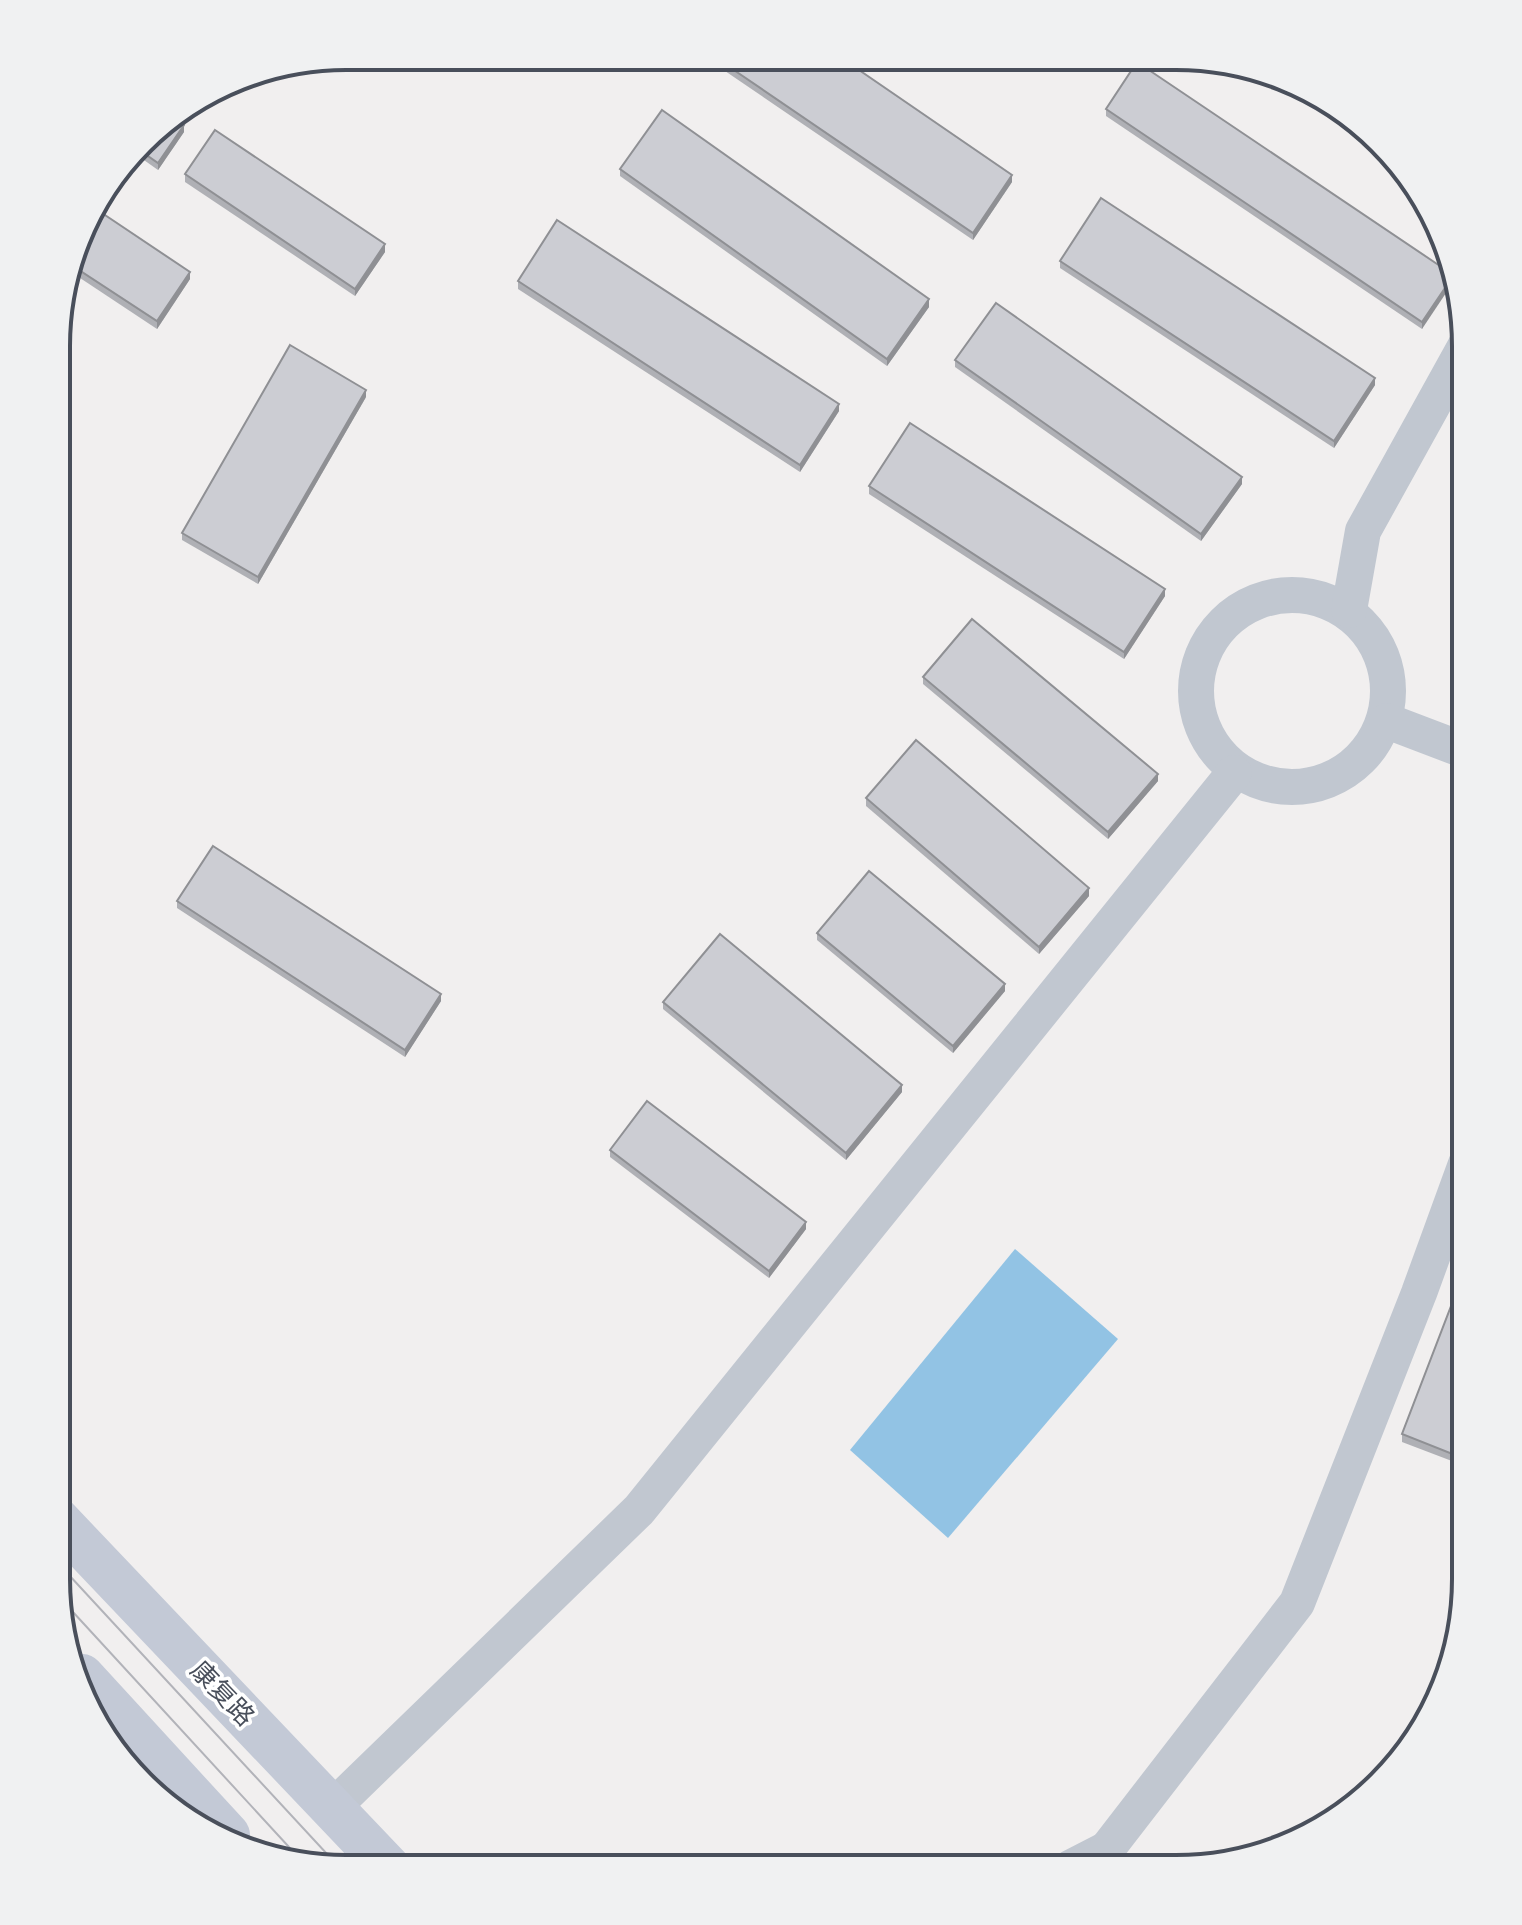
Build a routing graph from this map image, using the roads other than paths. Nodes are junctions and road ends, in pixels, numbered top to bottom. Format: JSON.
{"nodes":[{"id":1,"x":1452,"y":370,"type":"edge"},
{"id":2,"x":1349,"y":610,"type":"junction"},
{"id":3,"x":1387,"y":721,"type":"junction"},
{"id":4,"x":1452,"y":746,"type":"edge"},
{"id":5,"x":1234,"y":773,"type":"junction"},
{"id":6,"x":1451,"y":1204,"type":"edge"},
{"id":7,"x":70,"y":1533,"type":"edge"},
{"id":8,"x":93,"y":1688,"type":"edge"},
{"id":9,"x":332,"y":1808,"type":"junction"},
{"id":10,"x":216,"y":1822,"type":"edge"},
{"id":11,"x":376,"y":1854,"type":"edge"},
{"id":12,"x":1108,"y":1854,"type":"edge"}],
"edges":[{"from":1,"to":2,"type":"street"},
{"from":2,"to":3,"type":"street"},
{"from":2,"to":5,"type":"street"},
{"from":3,"to":4,"type":"street"},
{"from":3,"to":5,"type":"street"},
{"from":5,"to":9,"type":"street"},
{"from":6,"to":12,"type":"street"},
{"from":7,"to":9,"type":"street","name":"康复路"},
{"from":8,"to":10,"type":"street"},
{"from":9,"to":11,"type":"street","name":"康复路"}]}
